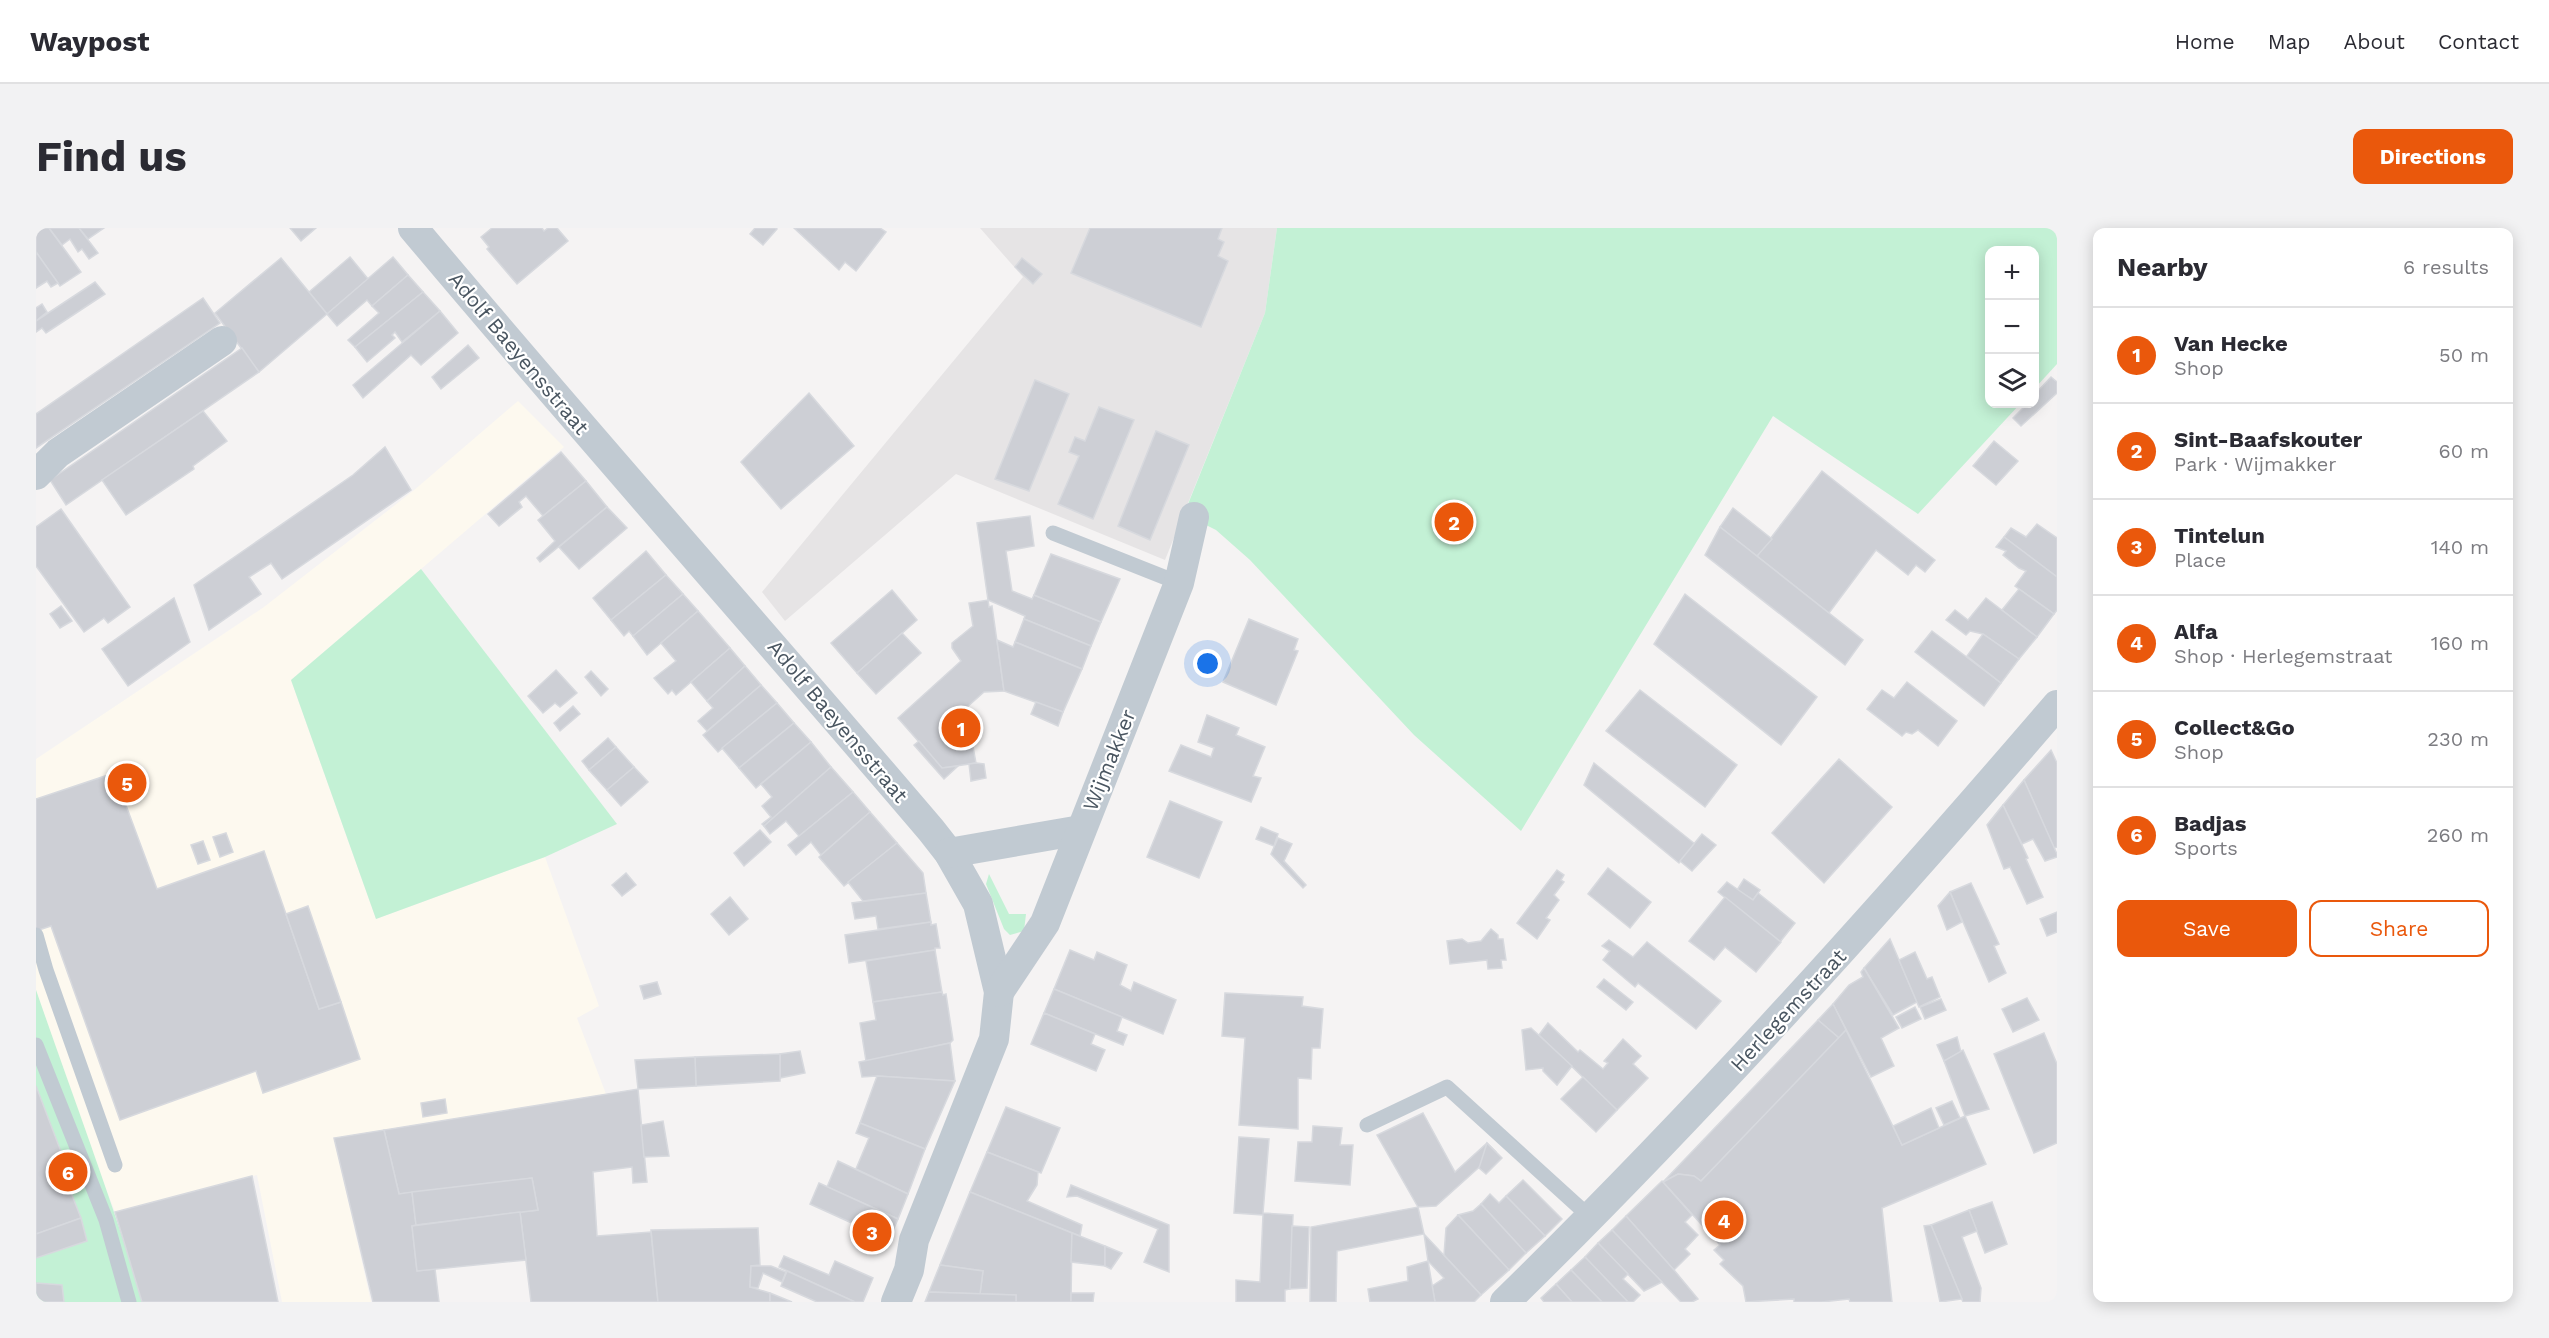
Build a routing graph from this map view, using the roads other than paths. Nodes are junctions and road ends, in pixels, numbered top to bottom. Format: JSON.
{"nodes":[{"id":1,"x":413,"y":228,"type":"edge"},
{"id":2,"x":222,"y":341,"type":"dead end"},
{"id":3,"x":36,"y":475,"type":"edge"},
{"id":4,"x":1194,"y":517,"type":"dead end"},
{"id":5,"x":1053,"y":533,"type":"dead end"},
{"id":6,"x":1179,"y":583,"type":"junction"},
{"id":7,"x":2057,"y":705,"type":"edge"},
{"id":8,"x":1081,"y":830,"type":"junction"},
{"id":9,"x":949,"y":853,"type":"junction"},
{"id":10,"x":36,"y":935,"type":"edge"},
{"id":11,"x":999,"y":992,"type":"junction"},
{"id":12,"x":36,"y":1045,"type":"edge"},
{"id":13,"x":1367,"y":1125,"type":"dead end"},
{"id":14,"x":115,"y":1165,"type":"dead end"},
{"id":15,"x":1591,"y":1218,"type":"junction"},
{"id":16,"x":129,"y":1302,"type":"edge"},
{"id":17,"x":896,"y":1302,"type":"edge"},
{"id":18,"x":1505,"y":1302,"type":"edge"}],
"edges":[{"from":1,"to":9,"type":"street","name":"Adolf Baeyensstraat"},
{"from":2,"to":3,"type":"street"},
{"from":4,"to":6,"type":"street","name":"Wijmakker"},
{"from":5,"to":6,"type":"lane"},
{"from":6,"to":8,"type":"street","name":"Wijmakker"},
{"from":7,"to":15,"type":"street","name":"Herlegemstraat"},
{"from":8,"to":9,"type":"street"},
{"from":8,"to":11,"type":"street","name":"Wijmakker"},
{"from":9,"to":11,"type":"street","name":"Adolf Baeyensstraat"},
{"from":10,"to":14,"type":"lane"},
{"from":11,"to":17,"type":"street","name":"Adolf Baeyensstraat"},
{"from":12,"to":16,"type":"lane"},
{"from":13,"to":15,"type":"lane"},
{"from":15,"to":18,"type":"street","name":"Herlegemstraat"}]}
